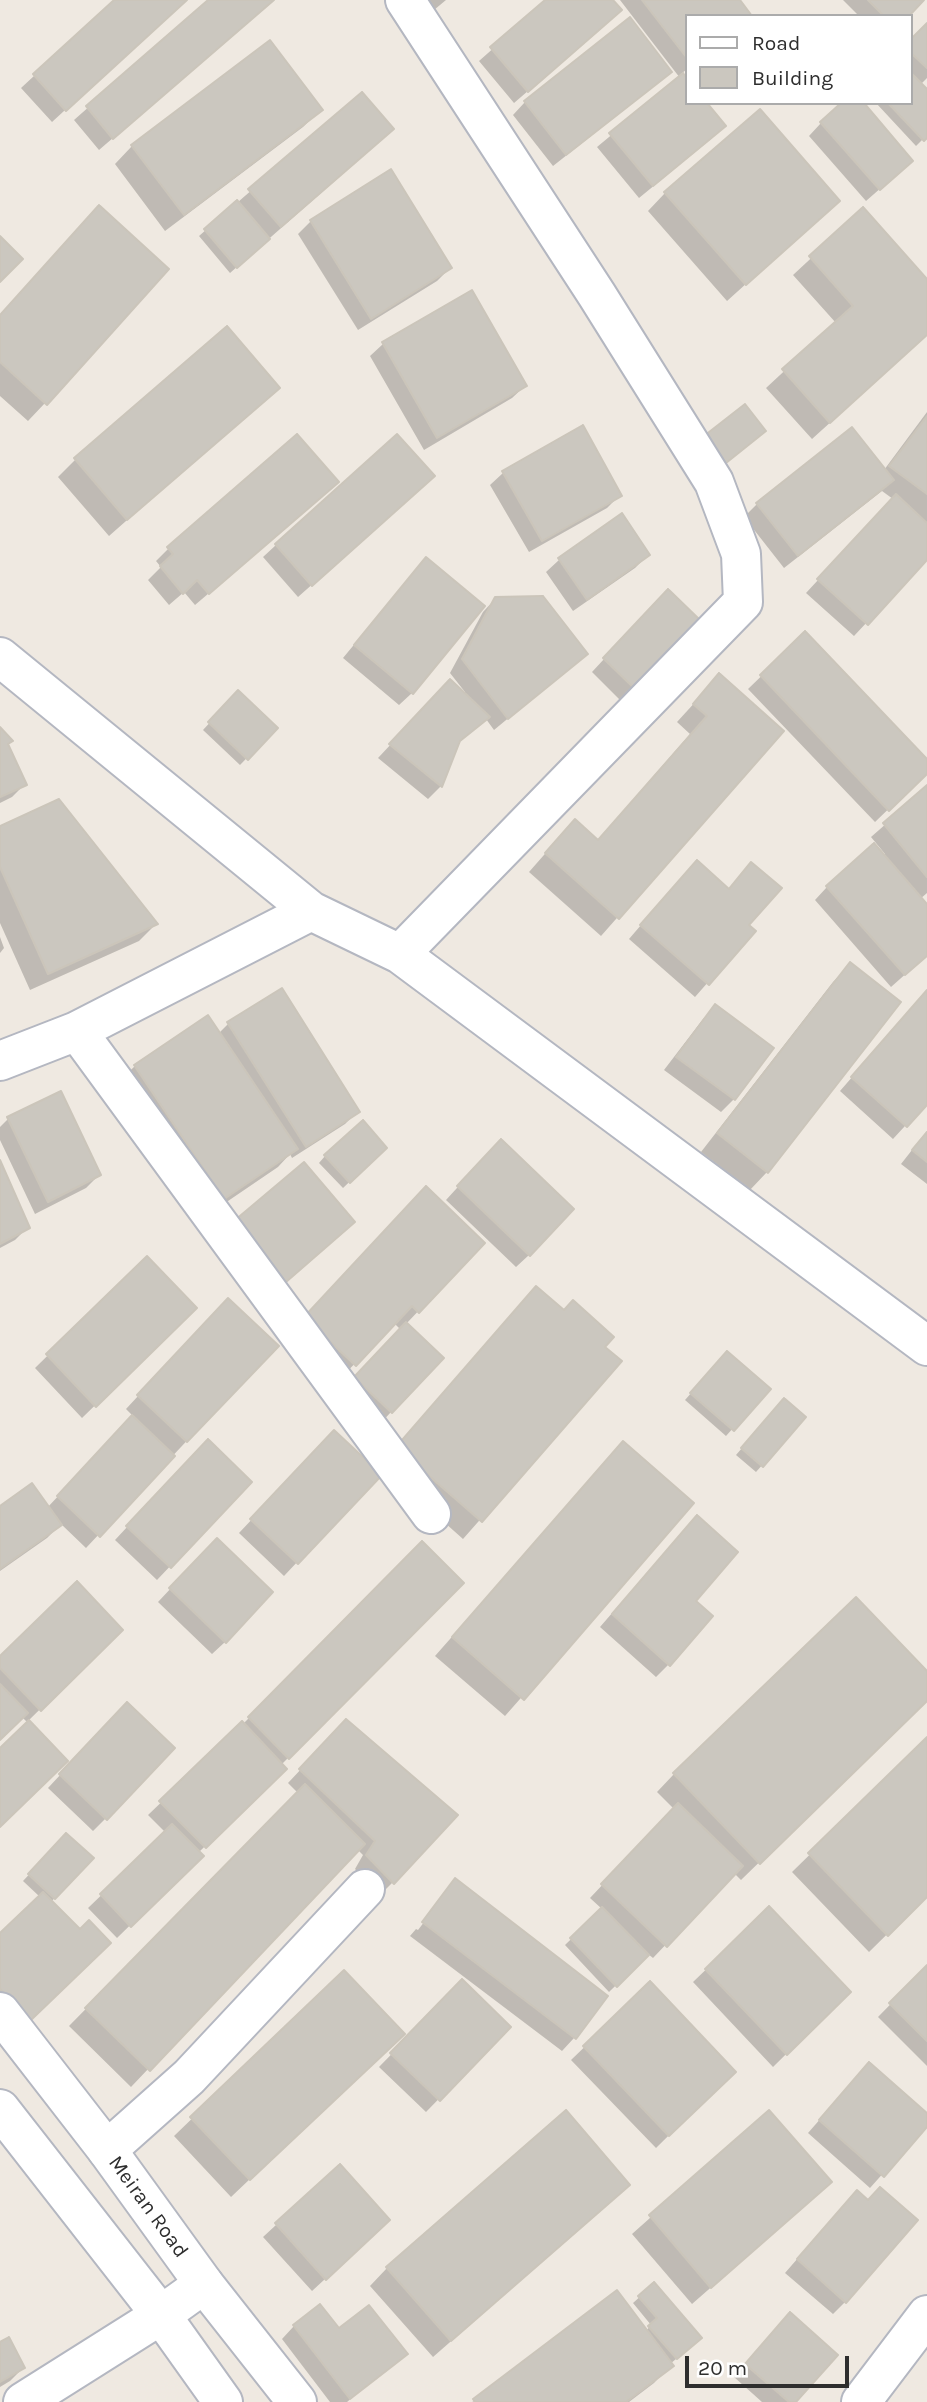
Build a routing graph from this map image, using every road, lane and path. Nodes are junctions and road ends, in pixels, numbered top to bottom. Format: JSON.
{"nodes":[{"id":1,"x":405,"y":0,"type":"edge"},
{"id":2,"x":0,"y":657,"type":"edge"},
{"id":3,"x":311,"y":911,"type":"junction"},
{"id":4,"x":400,"y":954,"type":"junction"},
{"id":5,"x":78,"y":1031,"type":"junction"},
{"id":6,"x":0,"y":1060,"type":"edge"},
{"id":7,"x":927,"y":1346,"type":"edge"},
{"id":8,"x":431,"y":1514,"type":"dead end"},
{"id":9,"x":365,"y":1889,"type":"dead end"},
{"id":10,"x":0,"y":2012,"type":"edge"},
{"id":11,"x":0,"y":2109,"type":"edge"},
{"id":12,"x":107,"y":2150,"type":"junction"},
{"id":13,"x":204,"y":2284,"type":"junction"},
{"id":14,"x":161,"y":2315,"type":"junction"},
{"id":15,"x":927,"y":2315,"type":"edge"},
{"id":16,"x":23,"y":2402,"type":"edge"},
{"id":17,"x":223,"y":2402,"type":"edge"},
{"id":18,"x":297,"y":2402,"type":"edge"},
{"id":19,"x":861,"y":2402,"type":"edge"}],
"edges":[{"from":1,"to":4,"type":"street"},
{"from":2,"to":3,"type":"street"},
{"from":3,"to":4,"type":"street"},
{"from":3,"to":5,"type":"street"},
{"from":4,"to":7,"type":"street"},
{"from":5,"to":6,"type":"street"},
{"from":5,"to":8,"type":"street"},
{"from":9,"to":12,"type":"street"},
{"from":10,"to":12,"type":"street","name":"Meiran Road"},
{"from":11,"to":14,"type":"street"},
{"from":12,"to":13,"type":"street","name":"Meiran Road"},
{"from":13,"to":14,"type":"street"},
{"from":13,"to":18,"type":"street","name":"Meiran Road"},
{"from":14,"to":16,"type":"street"},
{"from":14,"to":17,"type":"street"},
{"from":15,"to":19,"type":"street"}]}
